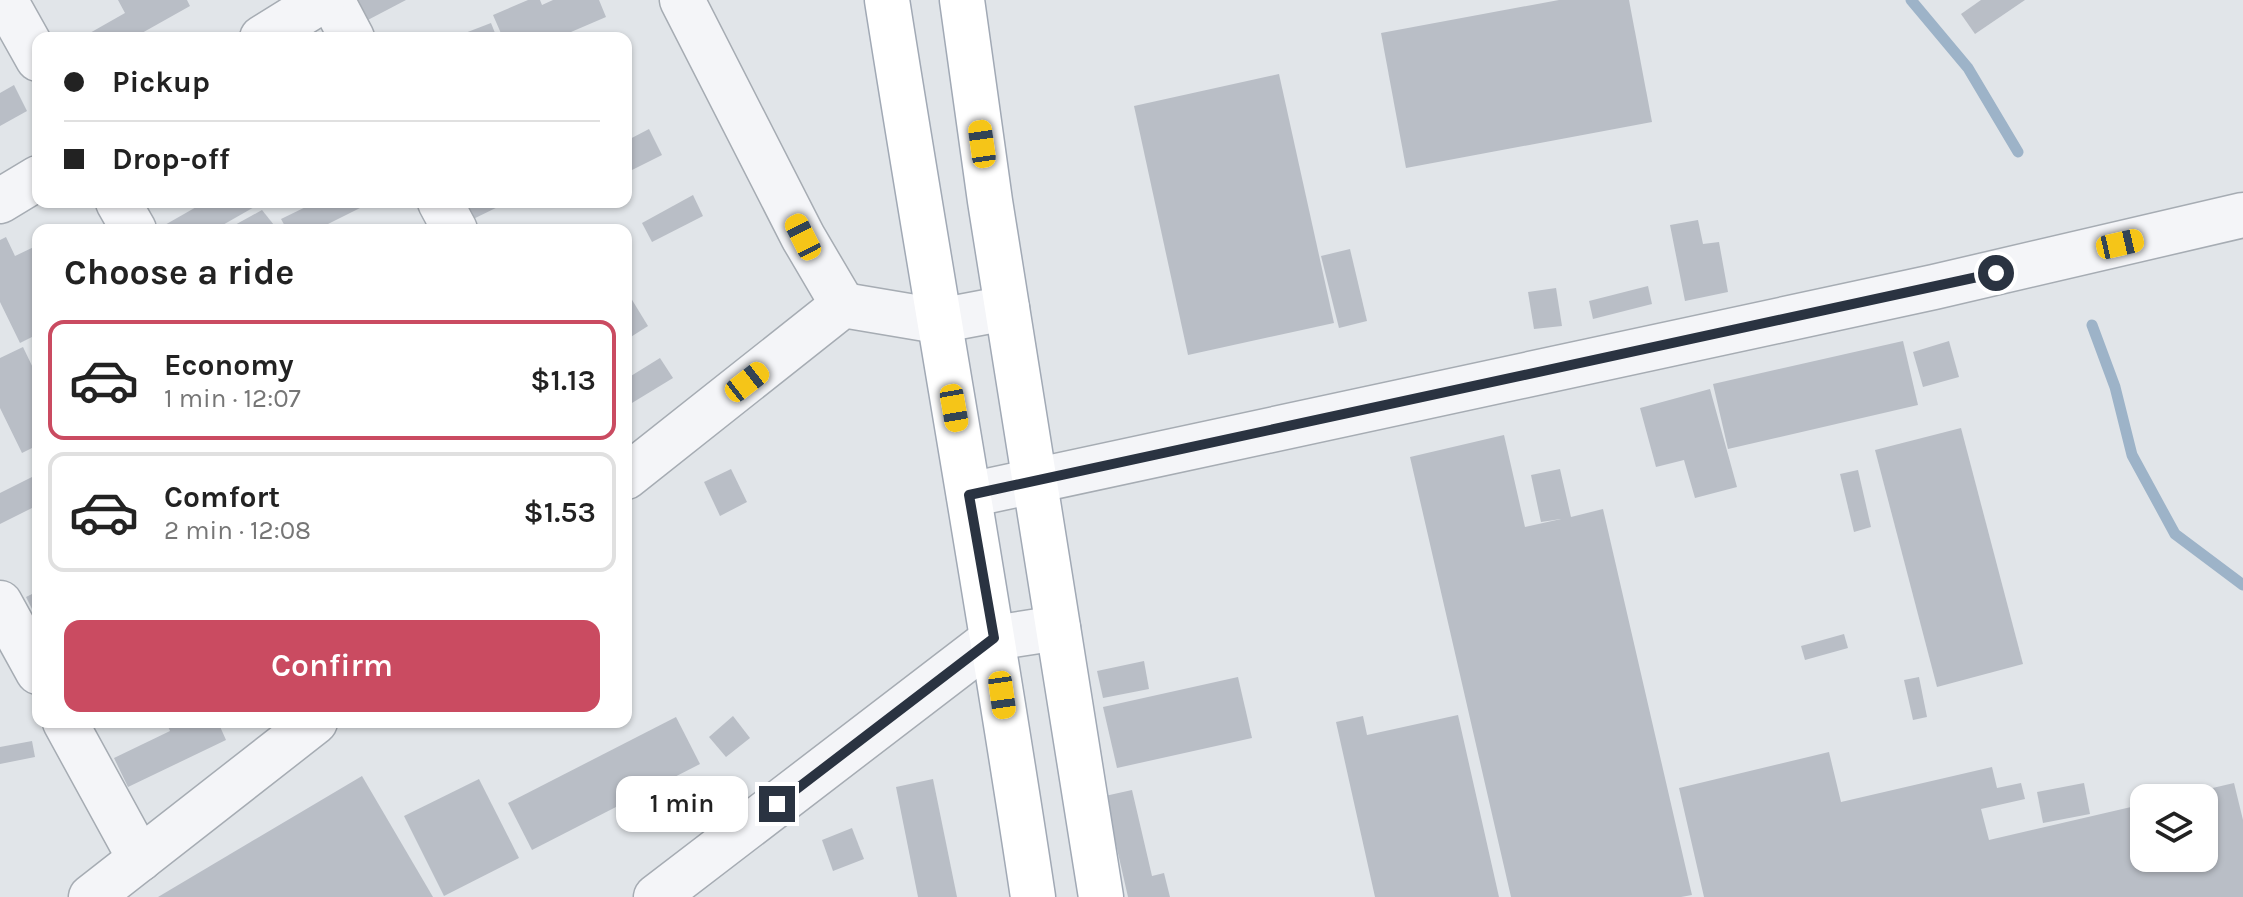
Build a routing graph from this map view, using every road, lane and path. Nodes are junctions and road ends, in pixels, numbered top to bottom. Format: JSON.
{"nodes":[{"id":1,"x":5,"y":0,"type":"edge"},
{"id":2,"x":323,"y":0,"type":"edge"},
{"id":3,"x":332,"y":0,"type":"edge"},
{"id":4,"x":682,"y":0,"type":"edge"},
{"id":5,"x":887,"y":0,"type":"edge"},
{"id":6,"x":962,"y":0,"type":"edge"},
{"id":7,"x":272,"y":32,"type":"edge"},
{"id":8,"x":349,"y":32,"type":"edge"},
{"id":9,"x":32,"y":48,"type":"edge"},
{"id":10,"x":32,"y":182,"type":"edge"},
{"id":11,"x":0,"y":201,"type":"edge"},
{"id":12,"x":2228,"y":218,"type":"edge"},
{"id":13,"x":843,"y":305,"type":"junction"},
{"id":14,"x":1007,"y":308,"type":"junction"},
{"id":15,"x":938,"y":321,"type":"junction"},
{"id":16,"x":632,"y":472,"type":"edge"},
{"id":17,"x":1036,"y":482,"type":"junction"},
{"id":18,"x":969,"y":495,"type":"junction"},
{"id":19,"x":0,"y":603,"type":"edge"},
{"id":20,"x":1058,"y":628,"type":"junction"},
{"id":21,"x":994,"y":638,"type":"junction"},
{"id":22,"x":32,"y":661,"type":"edge"},
{"id":23,"x":68,"y":728,"type":"edge"},
{"id":24,"x":307,"y":728,"type":"edge"},
{"id":25,"x":140,"y":859,"type":"junction"},
{"id":26,"x":91,"y":897,"type":"edge"},
{"id":27,"x":656,"y":897,"type":"edge"},
{"id":28,"x":1033,"y":897,"type":"edge"},
{"id":29,"x":1101,"y":897,"type":"edge"}],
"edges":[{"from":1,"to":9,"type":"street"},
{"from":2,"to":7,"type":"street"},
{"from":3,"to":8,"type":"street"},
{"from":4,"to":13,"type":"street"},
{"from":5,"to":15,"type":"main road"},
{"from":6,"to":14,"type":"main road"},
{"from":10,"to":11,"type":"street"},
{"from":12,"to":17,"type":"street"},
{"from":13,"to":15,"type":"street"},
{"from":13,"to":16,"type":"street"},
{"from":14,"to":15,"type":"street"},
{"from":14,"to":17,"type":"main road"},
{"from":15,"to":18,"type":"main road"},
{"from":17,"to":18,"type":"street"},
{"from":17,"to":20,"type":"main road"},
{"from":18,"to":21,"type":"main road"},
{"from":19,"to":22,"type":"street"},
{"from":20,"to":21,"type":"street"},
{"from":20,"to":29,"type":"main road"},
{"from":21,"to":27,"type":"street"},
{"from":21,"to":28,"type":"main road"},
{"from":23,"to":25,"type":"street"},
{"from":24,"to":25,"type":"street"},
{"from":25,"to":26,"type":"street"}]}
